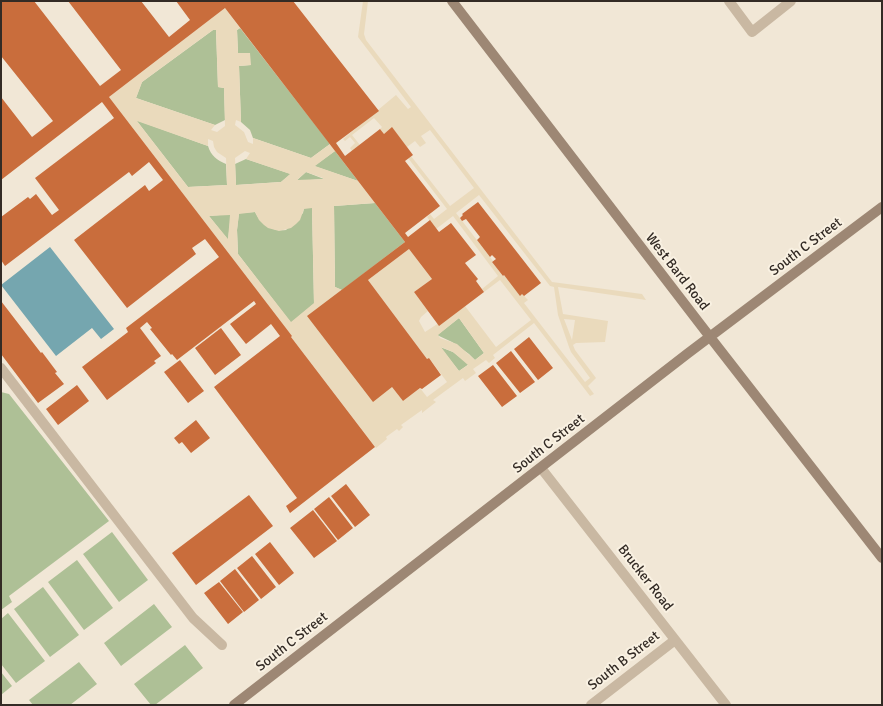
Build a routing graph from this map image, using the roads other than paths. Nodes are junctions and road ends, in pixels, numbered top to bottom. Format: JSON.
{"nodes":[{"id":1,"x":452,"y":1,"type":"edge"},
{"id":2,"x":729,"y":1,"type":"edge"},
{"id":3,"x":791,"y":1,"type":"edge"},
{"id":4,"x":882,"y":207,"type":"edge"},
{"id":5,"x":710,"y":337,"type":"junction"},
{"id":6,"x":1,"y":368,"type":"edge"},
{"id":7,"x":542,"y":468,"type":"junction"},
{"id":8,"x":882,"y":558,"type":"edge"},
{"id":9,"x":675,"y":640,"type":"junction"},
{"id":10,"x":222,"y":645,"type":"dead end"},
{"id":11,"x":234,"y":705,"type":"edge"},
{"id":12,"x":591,"y":705,"type":"edge"},
{"id":13,"x":726,"y":705,"type":"edge"}],
"edges":[{"from":1,"to":5,"type":"street","name":"West Bard Road"},
{"from":2,"to":3,"type":"street"},
{"from":4,"to":5,"type":"street","name":"South C Street"},
{"from":5,"to":7,"type":"street","name":"South C Street"},
{"from":5,"to":8,"type":"street","name":"West Bard Road"},
{"from":6,"to":10,"type":"street"},
{"from":7,"to":9,"type":"street","name":"Brucker Road"},
{"from":7,"to":11,"type":"street","name":"South C Street"},
{"from":9,"to":12,"type":"street","name":"South B Street"},
{"from":9,"to":13,"type":"street","name":"Brucker Road"}]}
